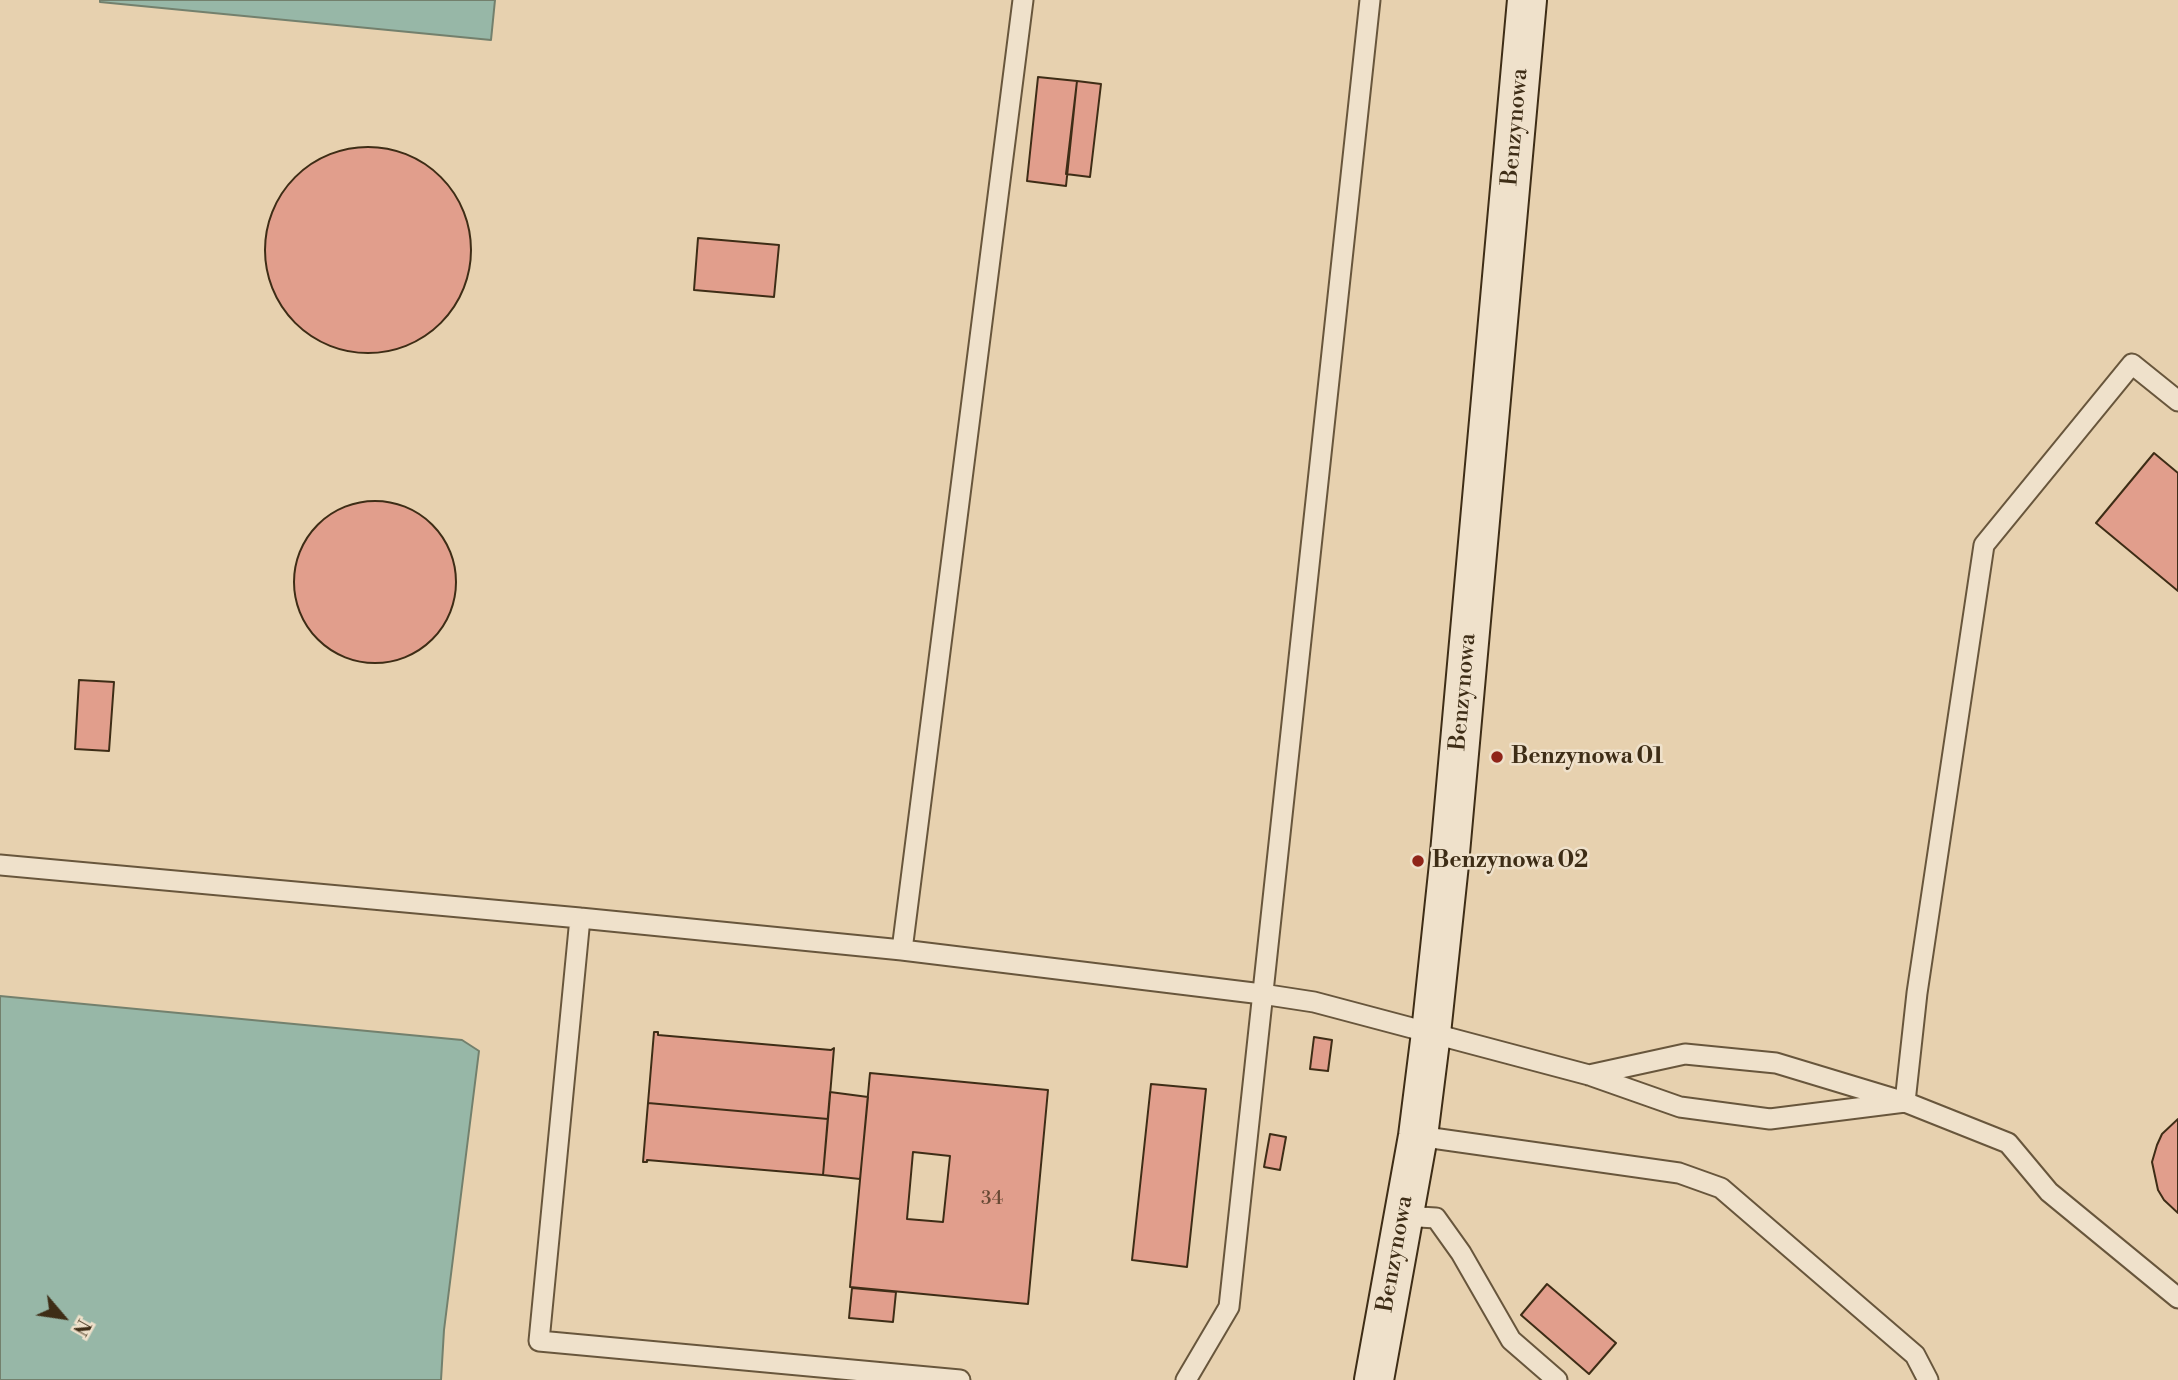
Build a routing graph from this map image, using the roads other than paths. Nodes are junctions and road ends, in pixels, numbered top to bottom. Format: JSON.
{"nodes":[{"id":1,"x":1023,"y":0,"type":"edge"},
{"id":2,"x":1370,"y":0,"type":"edge"},
{"id":3,"x":1527,"y":0,"type":"edge"},
{"id":4,"x":2178,"y":401,"type":"edge"},
{"id":5,"x":0,"y":865,"type":"edge"},
{"id":6,"x":580,"y":918,"type":"junction"},
{"id":7,"x":902,"y":950,"type":"junction"},
{"id":8,"x":1262,"y":994,"type":"junction"},
{"id":9,"x":1431,"y":1033,"type":"junction"},
{"id":10,"x":1589,"y":1075,"type":"junction"},
{"id":11,"x":1905,"y":1102,"type":"junction"},
{"id":12,"x":1418,"y":1136,"type":"junction"},
{"id":13,"x":1402,"y":1216,"type":"junction"},
{"id":14,"x":2178,"y":1298,"type":"edge"},
{"id":15,"x":960,"y":1380,"type":"edge"},
{"id":16,"x":1186,"y":1380,"type":"edge"},
{"id":17,"x":1374,"y":1380,"type":"edge"},
{"id":18,"x":1557,"y":1380,"type":"edge"},
{"id":19,"x":1928,"y":1380,"type":"edge"}],
"edges":[{"from":1,"to":7,"type":"lane"},
{"from":2,"to":8,"type":"lane"},
{"from":3,"to":9,"type":"street","name":"Benzynowa"},
{"from":4,"to":11,"type":"lane"},
{"from":5,"to":6,"type":"lane"},
{"from":6,"to":7,"type":"lane"},
{"from":6,"to":15,"type":"lane"},
{"from":7,"to":8,"type":"lane"},
{"from":8,"to":9,"type":"lane"},
{"from":8,"to":16,"type":"lane"},
{"from":9,"to":10,"type":"lane"},
{"from":9,"to":12,"type":"street","name":"Benzynowa"},
{"from":10,"to":11,"type":"lane"},
{"from":10,"to":11,"type":"lane"},
{"from":11,"to":14,"type":"lane"},
{"from":12,"to":13,"type":"street","name":"Benzynowa"},
{"from":12,"to":19,"type":"lane"},
{"from":13,"to":17,"type":"street","name":"Benzynowa"},
{"from":13,"to":18,"type":"lane"}]}
